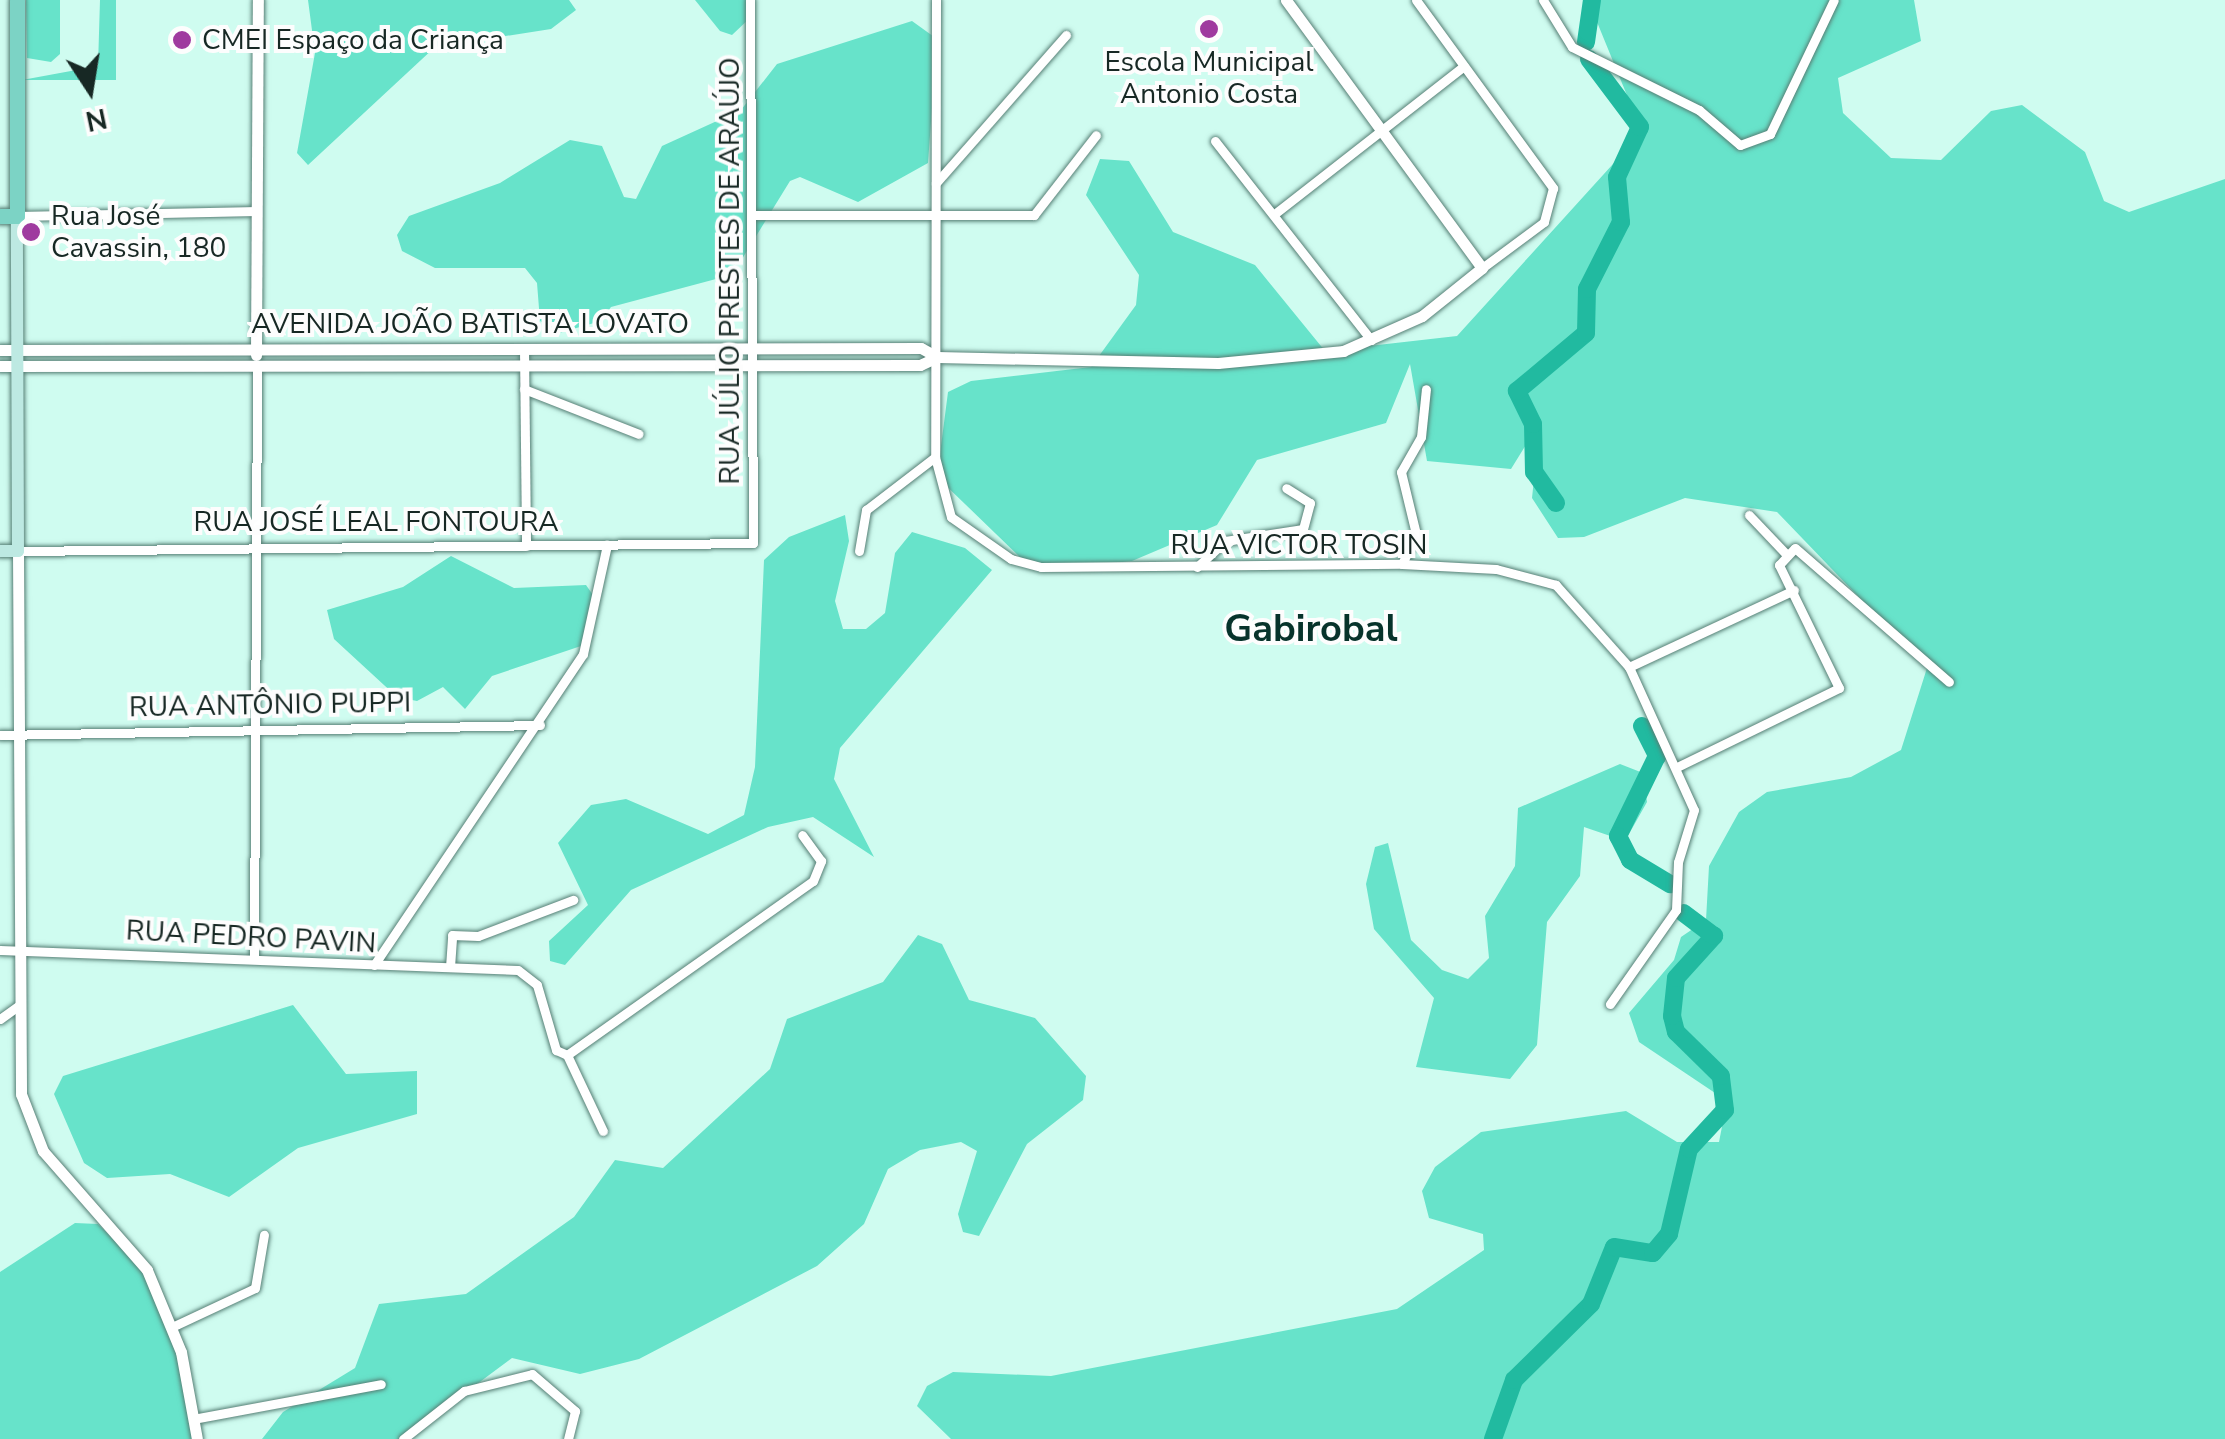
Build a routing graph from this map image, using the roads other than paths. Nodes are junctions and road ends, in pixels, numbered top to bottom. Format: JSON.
{"nodes":[{"id":1,"x":16,"y":0,"type":"edge"},
{"id":2,"x":258,"y":0,"type":"edge"},
{"id":3,"x":750,"y":0,"type":"edge"},
{"id":4,"x":936,"y":0,"type":"edge"},
{"id":5,"x":1286,"y":0,"type":"edge"},
{"id":6,"x":1416,"y":0,"type":"edge"},
{"id":7,"x":1542,"y":0,"type":"edge"},
{"id":8,"x":1834,"y":0,"type":"edge"},
{"id":9,"x":1066,"y":35,"type":"dead end"},
{"id":10,"x":1464,"y":66,"type":"junction"},
{"id":11,"x":1381,"y":127,"type":"junction"},
{"id":12,"x":1096,"y":135,"type":"dead end"},
{"id":13,"x":1215,"y":141,"type":"dead end"},
{"id":14,"x":934,"y":184,"type":"junction"},
{"id":15,"x":257,"y":211,"type":"junction"},
{"id":16,"x":1277,"y":212,"type":"junction"},
{"id":17,"x":755,"y":215,"type":"junction"},
{"id":18,"x":934,"y":215,"type":"junction"},
{"id":19,"x":8,"y":216,"type":"edge"},
{"id":20,"x":1482,"y":268,"type":"junction"},
{"id":21,"x":1371,"y":340,"type":"junction"},
{"id":22,"x":524,"y":349,"type":"junction"},
{"id":23,"x":754,"y":349,"type":"junction"},
{"id":24,"x":0,"y":350,"type":"edge"},
{"id":25,"x":18,"y":350,"type":"junction"},
{"id":26,"x":66,"y":350,"type":"junction"},
{"id":27,"x":256,"y":350,"type":"junction"},
{"id":28,"x":937,"y":357,"type":"junction"},
{"id":29,"x":524,"y":364,"type":"junction"},
{"id":30,"x":754,"y":364,"type":"junction"},
{"id":31,"x":256,"y":365,"type":"junction"},
{"id":32,"x":0,"y":366,"type":"edge"},
{"id":33,"x":18,"y":366,"type":"junction"},
{"id":34,"x":66,"y":366,"type":"junction"},
{"id":35,"x":524,"y":389,"type":"junction"},
{"id":36,"x":1426,"y":389,"type":"dead end"},
{"id":37,"x":640,"y":434,"type":"dead end"},
{"id":38,"x":935,"y":458,"type":"junction"},
{"id":39,"x":1286,"y":488,"type":"dead end"},
{"id":40,"x":1749,"y":515,"type":"dead end"},
{"id":41,"x":753,"y":543,"type":"joint"},
{"id":42,"x":607,"y":545,"type":"junction"},
{"id":43,"x":526,"y":546,"type":"junction"},
{"id":44,"x":256,"y":548,"type":"junction"},
{"id":45,"x":0,"y":551,"type":"edge"},
{"id":46,"x":18,"y":551,"type":"junction"},
{"id":47,"x":860,"y":551,"type":"dead end"},
{"id":48,"x":1786,"y":554,"type":"junction"},
{"id":49,"x":1402,"y":564,"type":"junction"},
{"id":50,"x":1197,"y":567,"type":"junction"},
{"id":51,"x":1794,"y":590,"type":"junction"},
{"id":52,"x":1628,"y":666,"type":"junction"},
{"id":53,"x":1949,"y":682,"type":"dead end"},
{"id":54,"x":251,"y":723,"type":"junction"},
{"id":55,"x":540,"y":725,"type":"junction"},
{"id":56,"x":0,"y":734,"type":"edge"},
{"id":57,"x":18,"y":734,"type":"junction"},
{"id":58,"x":1679,"y":766,"type":"junction"},
{"id":59,"x":802,"y":834,"type":"dead end"},
{"id":60,"x":573,"y":900,"type":"dead end"},
{"id":61,"x":0,"y":950,"type":"edge"},
{"id":62,"x":18,"y":950,"type":"junction"},
{"id":63,"x":254,"y":959,"type":"junction"},
{"id":64,"x":374,"y":965,"type":"junction"},
{"id":65,"x":450,"y":967,"type":"junction"},
{"id":66,"x":1610,"y":1004,"type":"dead end"},
{"id":67,"x":18,"y":1006,"type":"junction"},
{"id":68,"x":0,"y":1019,"type":"edge"},
{"id":69,"x":567,"y":1055,"type":"junction"},
{"id":70,"x":603,"y":1132,"type":"dead end"},
{"id":71,"x":264,"y":1235,"type":"dead end"},
{"id":72,"x":174,"y":1326,"type":"junction"},
{"id":73,"x":381,"y":1384,"type":"dead end"},
{"id":74,"x":193,"y":1419,"type":"junction"},
{"id":75,"x":197,"y":1439,"type":"edge"},
{"id":76,"x":403,"y":1439,"type":"edge"},
{"id":77,"x":568,"y":1439,"type":"edge"}],
"edges":[{"from":1,"to":19,"type":"main road"},
{"from":2,"to":15,"type":"street"},
{"from":3,"to":17,"type":"street","name":"RUA JÚLIO PRESTES DE ARAÚJO"},
{"from":4,"to":14,"type":"street","name":"RUA VICTOR TOSIN"},
{"from":5,"to":11,"type":"street"},
{"from":6,"to":10,"type":"street"},
{"from":7,"to":8,"type":"street"},
{"from":9,"to":14,"type":"street"},
{"from":10,"to":11,"type":"street"},
{"from":10,"to":20,"type":"street"},
{"from":11,"to":16,"type":"street"},
{"from":11,"to":20,"type":"street"},
{"from":12,"to":18,"type":"street"},
{"from":13,"to":16,"type":"street"},
{"from":14,"to":18,"type":"street","name":"RUA VICTOR TOSIN"},
{"from":15,"to":19,"type":"street"},
{"from":15,"to":27,"type":"street"},
{"from":16,"to":21,"type":"street"},
{"from":17,"to":18,"type":"street"},
{"from":17,"to":23,"type":"street","name":"RUA JÚLIO PRESTES DE ARAÚJO"},
{"from":18,"to":28,"type":"street","name":"RUA VICTOR TOSIN"},
{"from":19,"to":25,"type":"main road"},
{"from":20,"to":21,"type":"street","name":"AVENIDA JOÃO BATISTA LOVATO"},
{"from":21,"to":28,"type":"street","name":"AVENIDA JOÃO BATISTA LOVATO"},
{"from":22,"to":23,"type":"street","name":"AVENIDA JOÃO BATISTA LOVATO"},
{"from":22,"to":27,"type":"street","name":"AVENIDA JOÃO BATISTA LOVATO"},
{"from":22,"to":29,"type":"street"},
{"from":23,"to":28,"type":"street","name":"AVENIDA JOÃO BATISTA LOVATO"},
{"from":23,"to":30,"type":"street","name":"RUA JÚLIO PRESTES DE ARAÚJO"},
{"from":24,"to":25,"type":"street","name":"AVENIDA JOÃO BATISTA LOVATO"},
{"from":25,"to":26,"type":"street","name":"AVENIDA JOÃO BATISTA LOVATO"},
{"from":25,"to":33,"type":"main road"},
{"from":26,"to":27,"type":"street","name":"AVENIDA JOÃO BATISTA LOVATO"},
{"from":26,"to":34,"type":"street"},
{"from":27,"to":31,"type":"street"},
{"from":28,"to":30,"type":"street","name":"AVENIDA JOÃO BATISTA LOVATO"},
{"from":28,"to":38,"type":"street","name":"RUA VICTOR TOSIN"},
{"from":29,"to":30,"type":"street","name":"AVENIDA JOÃO BATISTA LOVATO"},
{"from":29,"to":31,"type":"street","name":"AVENIDA JOÃO BATISTA LOVATO"},
{"from":29,"to":35,"type":"street"},
{"from":30,"to":41,"type":"street","name":"RUA JÚLIO PRESTES DE ARAÚJO"},
{"from":31,"to":34,"type":"street","name":"AVENIDA JOÃO BATISTA LOVATO"},
{"from":31,"to":44,"type":"street"},
{"from":32,"to":33,"type":"street","name":"AVENIDA JOÃO BATISTA LOVATO"},
{"from":33,"to":34,"type":"street","name":"AVENIDA JOÃO BATISTA LOVATO"},
{"from":33,"to":46,"type":"main road"},
{"from":35,"to":37,"type":"street"},
{"from":35,"to":43,"type":"street"},
{"from":36,"to":49,"type":"street"},
{"from":38,"to":47,"type":"street"},
{"from":38,"to":50,"type":"street","name":"RUA VICTOR TOSIN"},
{"from":39,"to":50,"type":"street"},
{"from":40,"to":48,"type":"street"},
{"from":41,"to":42,"type":"street","name":"RUA JOSÉ LEAL FONTOURA"},
{"from":42,"to":43,"type":"street","name":"RUA JOSÉ LEAL FONTOURA"},
{"from":42,"to":55,"type":"street"},
{"from":43,"to":44,"type":"street","name":"RUA JOSÉ LEAL FONTOURA"},
{"from":44,"to":46,"type":"street","name":"RUA JOSÉ LEAL FONTOURA"},
{"from":44,"to":54,"type":"street"},
{"from":45,"to":46,"type":"main road","name":"RUA JOSÉ LEAL FONTOURA"},
{"from":46,"to":57,"type":"street"},
{"from":48,"to":51,"type":"street"},
{"from":48,"to":53,"type":"street"},
{"from":49,"to":50,"type":"street","name":"RUA VICTOR TOSIN"},
{"from":49,"to":52,"type":"street","name":"RUA VICTOR TOSIN"},
{"from":51,"to":52,"type":"street"},
{"from":51,"to":58,"type":"street"},
{"from":52,"to":58,"type":"street","name":"RUA VICTOR TOSIN"},
{"from":54,"to":55,"type":"street","name":"RUA ANTÔNIO PUPPI"},
{"from":54,"to":57,"type":"street","name":"RUA ANTÔNIO PUPPI"},
{"from":54,"to":63,"type":"street"},
{"from":55,"to":64,"type":"street"},
{"from":56,"to":57,"type":"street","name":"RUA ANTÔNIO PUPPI"},
{"from":57,"to":62,"type":"street"},
{"from":58,"to":66,"type":"street","name":"RUA VICTOR TOSIN"},
{"from":59,"to":69,"type":"street"},
{"from":60,"to":65,"type":"street"},
{"from":61,"to":62,"type":"street","name":"RUA PEDRO PAVIN"},
{"from":62,"to":63,"type":"street","name":"RUA PEDRO PAVIN"},
{"from":62,"to":67,"type":"street"},
{"from":63,"to":64,"type":"street","name":"RUA PEDRO PAVIN"},
{"from":64,"to":65,"type":"street","name":"RUA PEDRO PAVIN"},
{"from":65,"to":69,"type":"street","name":"RUA PEDRO PAVIN"},
{"from":67,"to":68,"type":"street"},
{"from":67,"to":72,"type":"street"},
{"from":69,"to":70,"type":"street"},
{"from":71,"to":72,"type":"street"},
{"from":72,"to":74,"type":"street"},
{"from":73,"to":74,"type":"street"},
{"from":74,"to":75,"type":"street"},
{"from":76,"to":77,"type":"street"}]}
